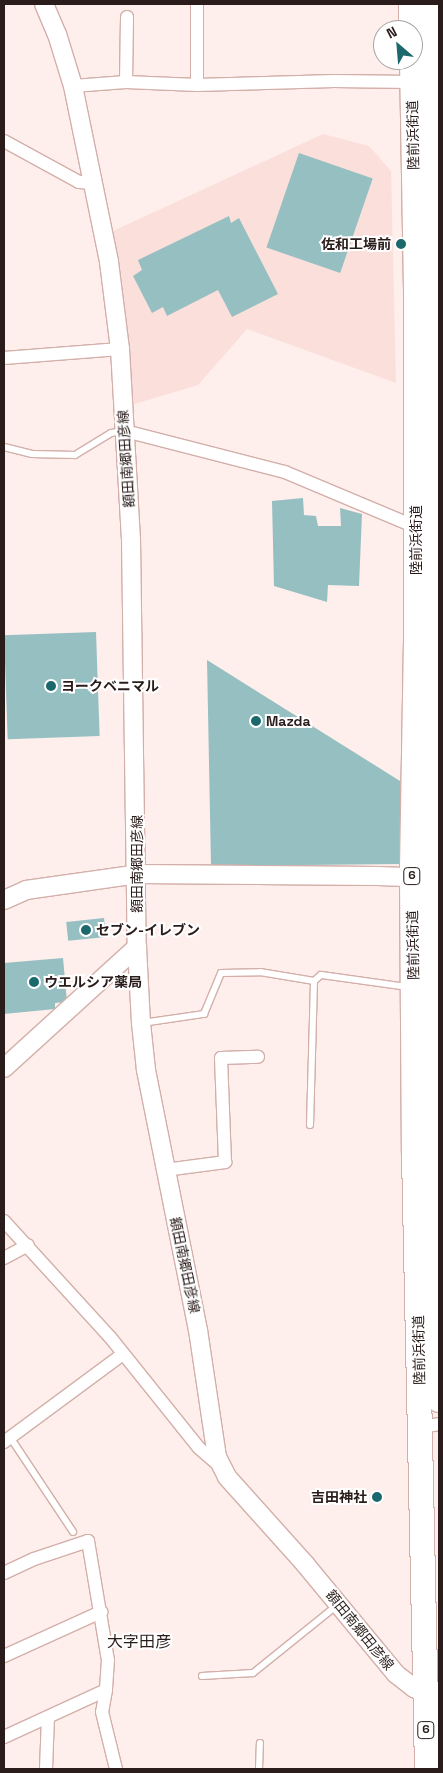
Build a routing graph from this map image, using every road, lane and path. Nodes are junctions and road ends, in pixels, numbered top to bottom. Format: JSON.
{"nodes":[{"id":1,"x":44,"y":4,"type":"edge"},
{"id":2,"x":197,"y":4,"type":"edge"},
{"id":3,"x":410,"y":4,"type":"edge"},
{"id":4,"x":431,"y":4,"type":"edge"},
{"id":5,"x":127,"y":17,"type":"dead end"},
{"id":6,"x":411,"y":20,"type":"edge"},
{"id":7,"x":412,"y":71,"type":"edge"},
{"id":8,"x":126,"y":82,"type":"junction"},
{"id":9,"x":197,"y":85,"type":"junction"},
{"id":10,"x":73,"y":86,"type":"junction"},
{"id":11,"x":4,"y":141,"type":"edge"},
{"id":12,"x":94,"y":183,"type":"junction"},
{"id":13,"x":430,"y":295,"type":"edge"},
{"id":14,"x":120,"y":349,"type":"junction"},
{"id":15,"x":4,"y":358,"type":"edge"},
{"id":16,"x":125,"y":431,"type":"junction"},
{"id":17,"x":4,"y":448,"type":"edge"},
{"id":18,"x":416,"y":527,"type":"junction"},
{"id":19,"x":138,"y":874,"type":"junction"},
{"id":20,"x":412,"y":877,"type":"junction"},
{"id":21,"x":437,"y":895,"type":"edge"},
{"id":22,"x":4,"y":900,"type":"edge"},
{"id":23,"x":137,"y":947,"type":"junction"},
{"id":24,"x":314,"y":981,"type":"junction"},
{"id":25,"x":414,"y":988,"type":"junction"},
{"id":26,"x":141,"y":1023,"type":"junction"},
{"id":27,"x":436,"y":1026,"type":"edge"},
{"id":28,"x":258,"y":1057,"type":"dead end"},
{"id":29,"x":4,"y":1068,"type":"edge"},
{"id":30,"x":310,"y":1125,"type":"dead end"},
{"id":31,"x":429,"y":1155,"type":"edge"},
{"id":32,"x":165,"y":1170,"type":"junction"},
{"id":33,"x":4,"y":1221,"type":"edge"},
{"id":34,"x":28,"y":1245,"type":"junction"},
{"id":35,"x":4,"y":1258,"type":"edge"},
{"id":36,"x":123,"y":1354,"type":"junction"},
{"id":37,"x":439,"y":1400,"type":"edge"},
{"id":38,"x":430,"y":1426,"type":"edge"},
{"id":39,"x":7,"y":1439,"type":"edge"},
{"id":40,"x":221,"y":1466,"type":"junction"},
{"id":41,"x":73,"y":1532,"type":"dead end"},
{"id":42,"x":4,"y":1573,"type":"edge"},
{"id":43,"x":338,"y":1604,"type":"junction"},
{"id":44,"x":101,"y":1612,"type":"junction"},
{"id":45,"x":432,"y":1654,"type":"edge"},
{"id":46,"x":4,"y":1656,"type":"edge"},
{"id":47,"x":202,"y":1676,"type":"dead end"},
{"id":48,"x":106,"y":1690,"type":"junction"},
{"id":49,"x":432,"y":1691,"type":"edge"},
{"id":50,"x":48,"y":1718,"type":"junction"},
{"id":51,"x":4,"y":1737,"type":"edge"},
{"id":52,"x":260,"y":1742,"type":"dead end"},
{"id":53,"x":46,"y":1769,"type":"edge"},
{"id":54,"x":116,"y":1769,"type":"edge"},
{"id":55,"x":259,"y":1769,"type":"edge"},
{"id":56,"x":427,"y":1769,"type":"edge"}],
"edges":[{"from":1,"to":10,"type":"main road","name":"額田南郷田彦線"},
{"from":2,"to":9,"type":"street"},
{"from":3,"to":6,"type":"highway"},
{"from":4,"to":13,"type":"highway","name":"陸前浜街道","number":"6"},
{"from":5,"to":8,"type":"street"},
{"from":7,"to":9,"type":"street"},
{"from":7,"to":13,"type":"highway","name":"陸前浜街道","number":"6"},
{"from":8,"to":9,"type":"street"},
{"from":8,"to":10,"type":"street"},
{"from":10,"to":12,"type":"main road","name":"額田南郷田彦線"},
{"from":11,"to":12,"type":"street"},
{"from":12,"to":14,"type":"main road","name":"額田南郷田彦線"},
{"from":13,"to":18,"type":"highway","name":"陸前浜街道","number":"6"},
{"from":13,"to":21,"type":"highway","name":"陸前浜街道","number":"6"},
{"from":14,"to":15,"type":"street"},
{"from":14,"to":16,"type":"main road","name":"額田南郷田彦線"},
{"from":16,"to":17,"type":"lane"},
{"from":16,"to":18,"type":"street"},
{"from":16,"to":19,"type":"main road","name":"額田南郷田彦線"},
{"from":18,"to":20,"type":"highway","name":"陸前浜街道","number":"6"},
{"from":19,"to":20,"type":"main road"},
{"from":19,"to":22,"type":"main road"},
{"from":19,"to":23,"type":"main road","name":"額田南郷田彦線"},
{"from":20,"to":21,"type":"main road"},
{"from":20,"to":25,"type":"highway","name":"陸前浜街道","number":"6"},
{"from":21,"to":27,"type":"highway","name":"陸前浜街道","number":"6"},
{"from":23,"to":26,"type":"main road","name":"額田南郷田彦線"},
{"from":23,"to":29,"type":"main road"},
{"from":24,"to":25,"type":"lane"},
{"from":24,"to":26,"type":"lane"},
{"from":24,"to":30,"type":"lane"},
{"from":25,"to":31,"type":"highway","name":"陸前浜街道","number":"6"},
{"from":26,"to":32,"type":"main road","name":"額田南郷田彦線"},
{"from":27,"to":31,"type":"highway","name":"陸前浜街道","number":"6"},
{"from":28,"to":32,"type":"street"},
{"from":31,"to":37,"type":"highway","name":"陸前浜街道","number":"6"},
{"from":31,"to":38,"type":"highway","name":"陸前浜街道","number":"6"},
{"from":32,"to":40,"type":"main road","name":"額田南郷田彦線"},
{"from":33,"to":34,"type":"street"},
{"from":34,"to":35,"type":"street"},
{"from":34,"to":36,"type":"street"},
{"from":36,"to":39,"type":"street"},
{"from":36,"to":40,"type":"street"},
{"from":38,"to":45,"type":"highway","name":"陸前浜街道","number":"6"},
{"from":39,"to":41,"type":"lane"},
{"from":40,"to":43,"type":"main road","name":"額田南郷田彦線"},
{"from":42,"to":44,"type":"street"},
{"from":43,"to":47,"type":"lane"},
{"from":43,"to":49,"type":"main road","name":"額田南郷田彦線"},
{"from":44,"to":46,"type":"street"},
{"from":44,"to":48,"type":"street"},
{"from":45,"to":49,"type":"highway","name":"陸前浜街道","number":"6"},
{"from":48,"to":50,"type":"street"},
{"from":48,"to":54,"type":"street"},
{"from":49,"to":56,"type":"highway","name":"陸前浜街道","number":"6"},
{"from":50,"to":51,"type":"street"},
{"from":50,"to":53,"type":"street"},
{"from":52,"to":55,"type":"lane"}]}
